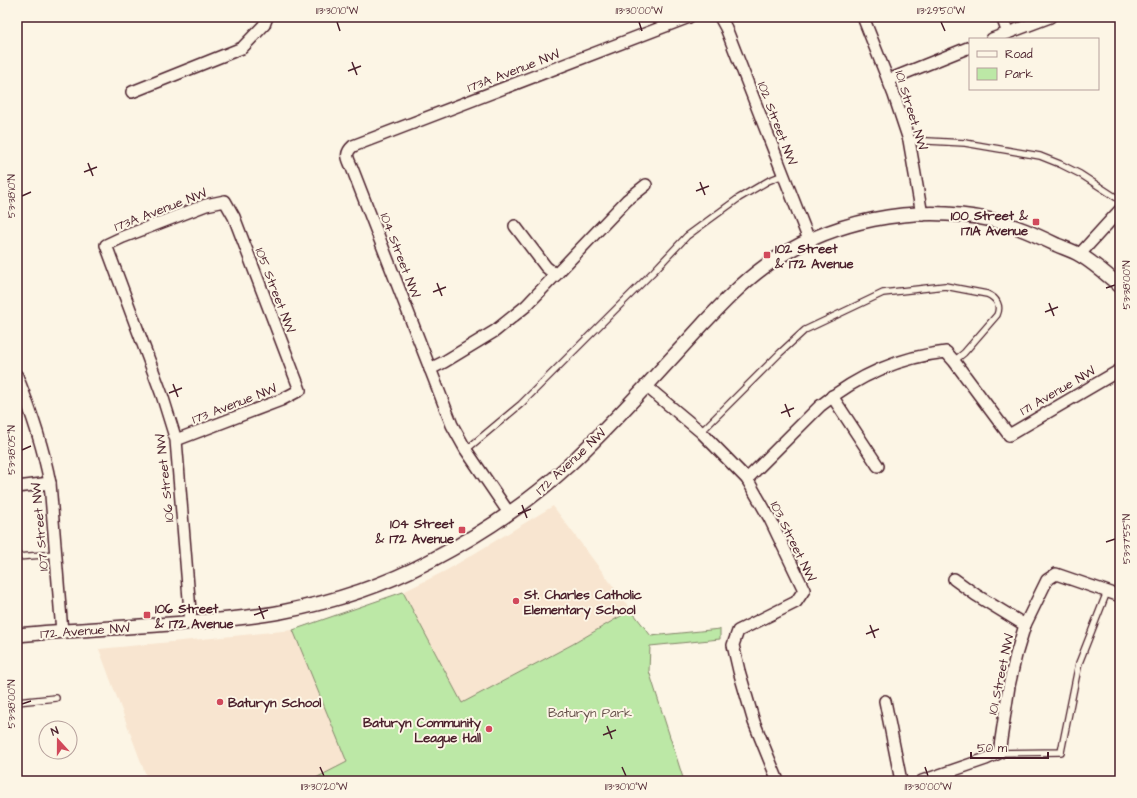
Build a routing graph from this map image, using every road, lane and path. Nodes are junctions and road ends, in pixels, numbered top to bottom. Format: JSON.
{"nodes":[{"id":1,"x":267,"y":17,"type":"edge"},
{"id":2,"x":689,"y":17,"type":"edge"},
{"id":3,"x":720,"y":17,"type":"edge"},
{"id":4,"x":863,"y":17,"type":"edge"},
{"id":5,"x":1002,"y":17,"type":"edge"},
{"id":6,"x":1050,"y":17,"type":"edge"},
{"id":7,"x":1008,"y":33,"type":"junction"},
{"id":8,"x":995,"y":38,"type":"edge"},
{"id":9,"x":969,"y":48,"type":"edge"},
{"id":10,"x":888,"y":80,"type":"junction"},
{"id":11,"x":132,"y":92,"type":"dead end"},
{"id":12,"x":909,"y":140,"type":"junction"},
{"id":13,"x":348,"y":150,"type":"joint"},
{"id":14,"x":783,"y":175,"type":"junction"},
{"id":15,"x":646,"y":185,"type":"dead end"},
{"id":16,"x":1120,"y":200,"type":"edge"},
{"id":17,"x":225,"y":201,"type":"joint"},
{"id":18,"x":1120,"y":210,"type":"edge"},
{"id":19,"x":922,"y":215,"type":"junction"},
{"id":20,"x":515,"y":226,"type":"dead end"},
{"id":21,"x":809,"y":240,"type":"junction"},
{"id":22,"x":106,"y":245,"type":"joint"},
{"id":23,"x":1080,"y":255,"type":"junction"},
{"id":24,"x":556,"y":275,"type":"junction"},
{"id":25,"x":1120,"y":286,"type":"edge"},
{"id":26,"x":954,"y":361,"type":"junction"},
{"id":27,"x":430,"y":369,"type":"junction"},
{"id":28,"x":1120,"y":370,"type":"edge"},
{"id":29,"x":17,"y":376,"type":"edge"},
{"id":30,"x":646,"y":386,"type":"junction"},
{"id":31,"x":300,"y":390,"type":"joint"},
{"id":32,"x":832,"y":396,"type":"junction"},
{"id":33,"x":701,"y":432,"type":"junction"},
{"id":34,"x":176,"y":440,"type":"junction"},
{"id":35,"x":466,"y":450,"type":"junction"},
{"id":36,"x":878,"y":466,"type":"dead end"},
{"id":37,"x":747,"y":479,"type":"junction"},
{"id":38,"x":50,"y":483,"type":"junction"},
{"id":39,"x":17,"y":486,"type":"edge"},
{"id":40,"x":509,"y":513,"type":"junction"},
{"id":41,"x":56,"y":554,"type":"junction"},
{"id":42,"x":17,"y":557,"type":"edge"},
{"id":43,"x":954,"y":579,"type":"dead end"},
{"id":44,"x":1107,"y":592,"type":"junction"},
{"id":45,"x":1120,"y":596,"type":"edge"},
{"id":46,"x":191,"y":622,"type":"junction"},
{"id":47,"x":1025,"y":625,"type":"junction"},
{"id":48,"x":62,"y":632,"type":"junction"},
{"id":49,"x":17,"y":635,"type":"edge"},
{"id":50,"x":56,"y":698,"type":"dead end"},
{"id":51,"x":885,"y":701,"type":"dead end"},
{"id":52,"x":17,"y":702,"type":"edge"},
{"id":53,"x":1000,"y":753,"type":"junction"},
{"id":54,"x":778,"y":781,"type":"edge"},
{"id":55,"x":901,"y":781,"type":"edge"},
{"id":56,"x":922,"y":781,"type":"edge"}],
"edges":[{"from":1,"to":11,"type":"street"},
{"from":2,"to":13,"type":"street","name":"173A Avenue NW"},
{"from":3,"to":14,"type":"street","name":"102 Street NW"},
{"from":4,"to":10,"type":"street","name":"101 Street NW"},
{"from":5,"to":7,"type":"street"},
{"from":6,"to":7,"type":"street"},
{"from":7,"to":8,"type":"street"},
{"from":9,"to":10,"type":"street"},
{"from":10,"to":12,"type":"street","name":"101 Street NW"},
{"from":12,"to":16,"type":"lane"},
{"from":12,"to":19,"type":"street","name":"101 Street NW"},
{"from":13,"to":27,"type":"street","name":"104 Street NW"},
{"from":14,"to":21,"type":"street","name":"102 Street NW"},
{"from":14,"to":35,"type":"lane"},
{"from":15,"to":24,"type":"street"},
{"from":17,"to":22,"type":"street","name":"173A Avenue NW"},
{"from":17,"to":31,"type":"street","name":"105 Street NW"},
{"from":18,"to":23,"type":"street"},
{"from":19,"to":21,"type":"street","name":"172 Avenue NW"},
{"from":19,"to":23,"type":"street","name":"172 Avenue NW"},
{"from":20,"to":24,"type":"street"},
{"from":21,"to":30,"type":"street","name":"172 Avenue NW"},
{"from":22,"to":34,"type":"street","name":"106 Street NW"},
{"from":23,"to":25,"type":"street","name":"172 Avenue NW"},
{"from":24,"to":27,"type":"street"},
{"from":26,"to":28,"type":"street","name":"171 Avenue NW"},
{"from":26,"to":32,"type":"street"},
{"from":26,"to":33,"type":"lane"},
{"from":27,"to":35,"type":"street","name":"104 Street NW"},
{"from":29,"to":38,"type":"street","name":"107 Street NW"},
{"from":30,"to":33,"type":"street","name":"103 Street NW"},
{"from":30,"to":40,"type":"street","name":"172 Avenue NW"},
{"from":31,"to":34,"type":"street","name":"173 Avenue NW"},
{"from":32,"to":36,"type":"street"},
{"from":32,"to":37,"type":"street"},
{"from":33,"to":37,"type":"street","name":"103 Street NW"},
{"from":34,"to":46,"type":"street","name":"106 Street NW"},
{"from":35,"to":40,"type":"street","name":"104 Street NW"},
{"from":37,"to":54,"type":"street","name":"103 Street NW"},
{"from":38,"to":39,"type":"street"},
{"from":38,"to":41,"type":"street","name":"107 Street NW"},
{"from":40,"to":46,"type":"street","name":"172 Avenue NW"},
{"from":41,"to":42,"type":"lane"},
{"from":41,"to":48,"type":"street","name":"107 Street NW"},
{"from":43,"to":47,"type":"street","name":"101 Street NW"},
{"from":44,"to":45,"type":"street"},
{"from":44,"to":47,"type":"street","name":"101 Street NW"},
{"from":44,"to":53,"type":"lane"},
{"from":46,"to":48,"type":"street","name":"172 Avenue NW"},
{"from":47,"to":53,"type":"street","name":"101 Street NW"},
{"from":48,"to":49,"type":"street","name":"172 Avenue NW"},
{"from":50,"to":52,"type":"lane"},
{"from":51,"to":55,"type":"street"},
{"from":53,"to":56,"type":"street"}]}
